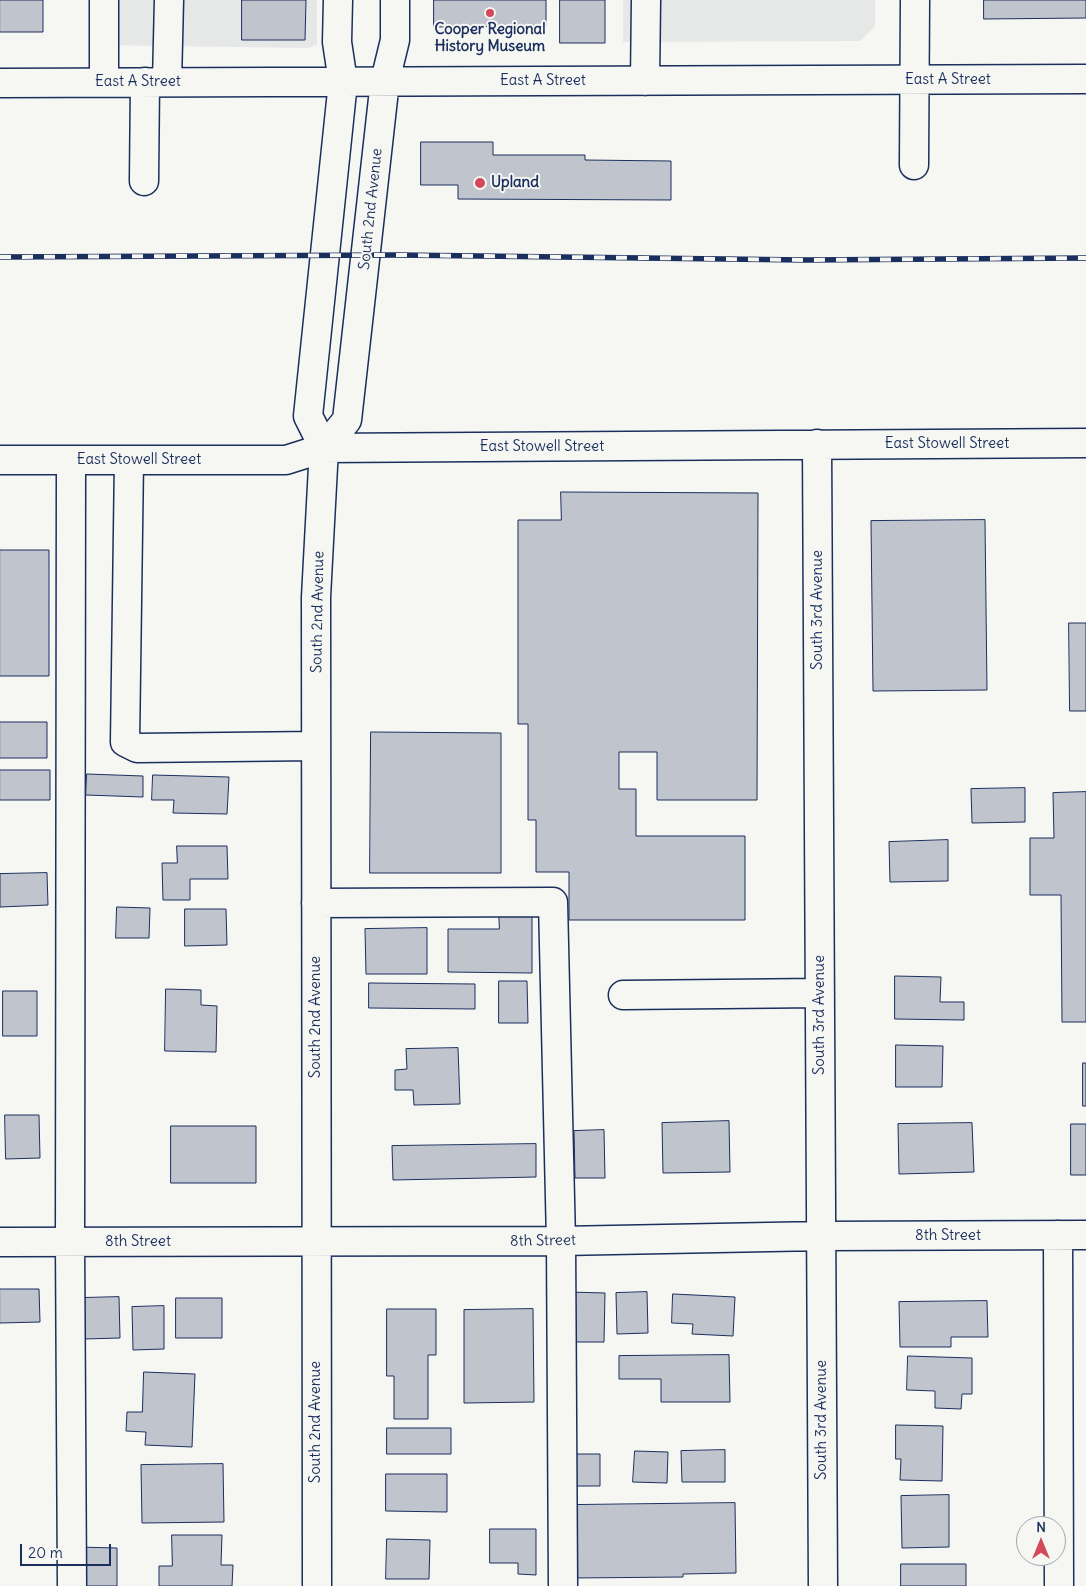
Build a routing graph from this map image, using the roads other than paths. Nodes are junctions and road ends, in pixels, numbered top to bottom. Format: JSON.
{"nodes":[{"id":1,"x":104,"y":0,"type":"edge"},
{"id":2,"x":169,"y":0,"type":"edge"},
{"id":3,"x":338,"y":0,"type":"edge"},
{"id":4,"x":395,"y":0,"type":"edge"},
{"id":5,"x":646,"y":0,"type":"edge"},
{"id":6,"x":915,"y":0,"type":"edge"},
{"id":7,"x":1086,"y":79,"type":"edge"},
{"id":8,"x":915,"y":80,"type":"junction"},
{"id":9,"x":384,"y":81,"type":"junction"},
{"id":10,"x":645,"y":81,"type":"junction"},
{"id":11,"x":104,"y":82,"type":"junction"},
{"id":12,"x":156,"y":82,"type":"junction"},
{"id":13,"x":343,"y":82,"type":"junction"},
{"id":14,"x":0,"y":83,"type":"edge"},
{"id":15,"x":914,"y":165,"type":"dead end"},
{"id":16,"x":144,"y":181,"type":"dead end"},
{"id":17,"x":1086,"y":442,"type":"edge"},
{"id":18,"x":817,"y":444,"type":"junction"},
{"id":19,"x":324,"y":448,"type":"junction"},
{"id":20,"x":0,"y":460,"type":"edge"},
{"id":21,"x":71,"y":460,"type":"junction"},
{"id":22,"x":129,"y":460,"type":"junction"},
{"id":23,"x":316,"y":746,"type":"junction"},
{"id":24,"x":316,"y":903,"type":"junction"},
{"id":25,"x":820,"y":993,"type":"junction"},
{"id":26,"x":623,"y":995,"type":"dead end"},
{"id":27,"x":1058,"y":1235,"type":"junction"},
{"id":28,"x":1086,"y":1235,"type":"edge"},
{"id":29,"x":821,"y":1236,"type":"junction"},
{"id":30,"x":561,"y":1241,"type":"junction"},
{"id":31,"x":0,"y":1242,"type":"edge"},
{"id":32,"x":70,"y":1242,"type":"junction"},
{"id":33,"x":316,"y":1242,"type":"junction"},
{"id":34,"x":72,"y":1586,"type":"edge"},
{"id":35,"x":317,"y":1586,"type":"edge"},
{"id":36,"x":563,"y":1586,"type":"edge"},
{"id":37,"x":823,"y":1586,"type":"edge"},
{"id":38,"x":1059,"y":1586,"type":"edge"}],
"edges":[{"from":1,"to":11,"type":"street"},
{"from":2,"to":12,"type":"street"},
{"from":3,"to":13,"type":"street","name":"South 2nd Avenue"},
{"from":4,"to":9,"type":"street","name":"South 2nd Avenue"},
{"from":5,"to":10,"type":"street"},
{"from":6,"to":8,"type":"street"},
{"from":7,"to":8,"type":"street","name":"East A Street"},
{"from":8,"to":10,"type":"street","name":"East A Street"},
{"from":8,"to":15,"type":"street"},
{"from":9,"to":10,"type":"street","name":"East A Street"},
{"from":9,"to":13,"type":"street","name":"East A Street"},
{"from":9,"to":19,"type":"street","name":"South 2nd Avenue"},
{"from":11,"to":12,"type":"street","name":"East A Street"},
{"from":11,"to":14,"type":"street","name":"East A Street"},
{"from":12,"to":13,"type":"street","name":"East A Street"},
{"from":12,"to":16,"type":"street"},
{"from":13,"to":19,"type":"street","name":"South 2nd Avenue"},
{"from":17,"to":18,"type":"street","name":"East Stowell Street"},
{"from":18,"to":19,"type":"street","name":"East Stowell Street"},
{"from":18,"to":25,"type":"street","name":"South 3rd Avenue"},
{"from":19,"to":22,"type":"street","name":"East Stowell Street"},
{"from":19,"to":23,"type":"street","name":"South 2nd Avenue"},
{"from":20,"to":21,"type":"street","name":"East Stowell Street"},
{"from":21,"to":22,"type":"street","name":"East Stowell Street"},
{"from":21,"to":32,"type":"street"},
{"from":22,"to":23,"type":"street"},
{"from":23,"to":24,"type":"street","name":"South 2nd Avenue"},
{"from":24,"to":30,"type":"street"},
{"from":24,"to":33,"type":"street","name":"South 2nd Avenue"},
{"from":25,"to":26,"type":"street"},
{"from":25,"to":29,"type":"street","name":"South 3rd Avenue"},
{"from":27,"to":28,"type":"street","name":"8th Street"},
{"from":27,"to":29,"type":"street","name":"8th Street"},
{"from":27,"to":38,"type":"street"},
{"from":29,"to":30,"type":"street","name":"8th Street"},
{"from":29,"to":37,"type":"street","name":"South 3rd Avenue"},
{"from":30,"to":33,"type":"street","name":"8th Street"},
{"from":30,"to":36,"type":"street"},
{"from":31,"to":32,"type":"street","name":"8th Street"},
{"from":32,"to":33,"type":"street","name":"8th Street"},
{"from":32,"to":34,"type":"street"},
{"from":33,"to":35,"type":"street","name":"South 2nd Avenue"}]}
